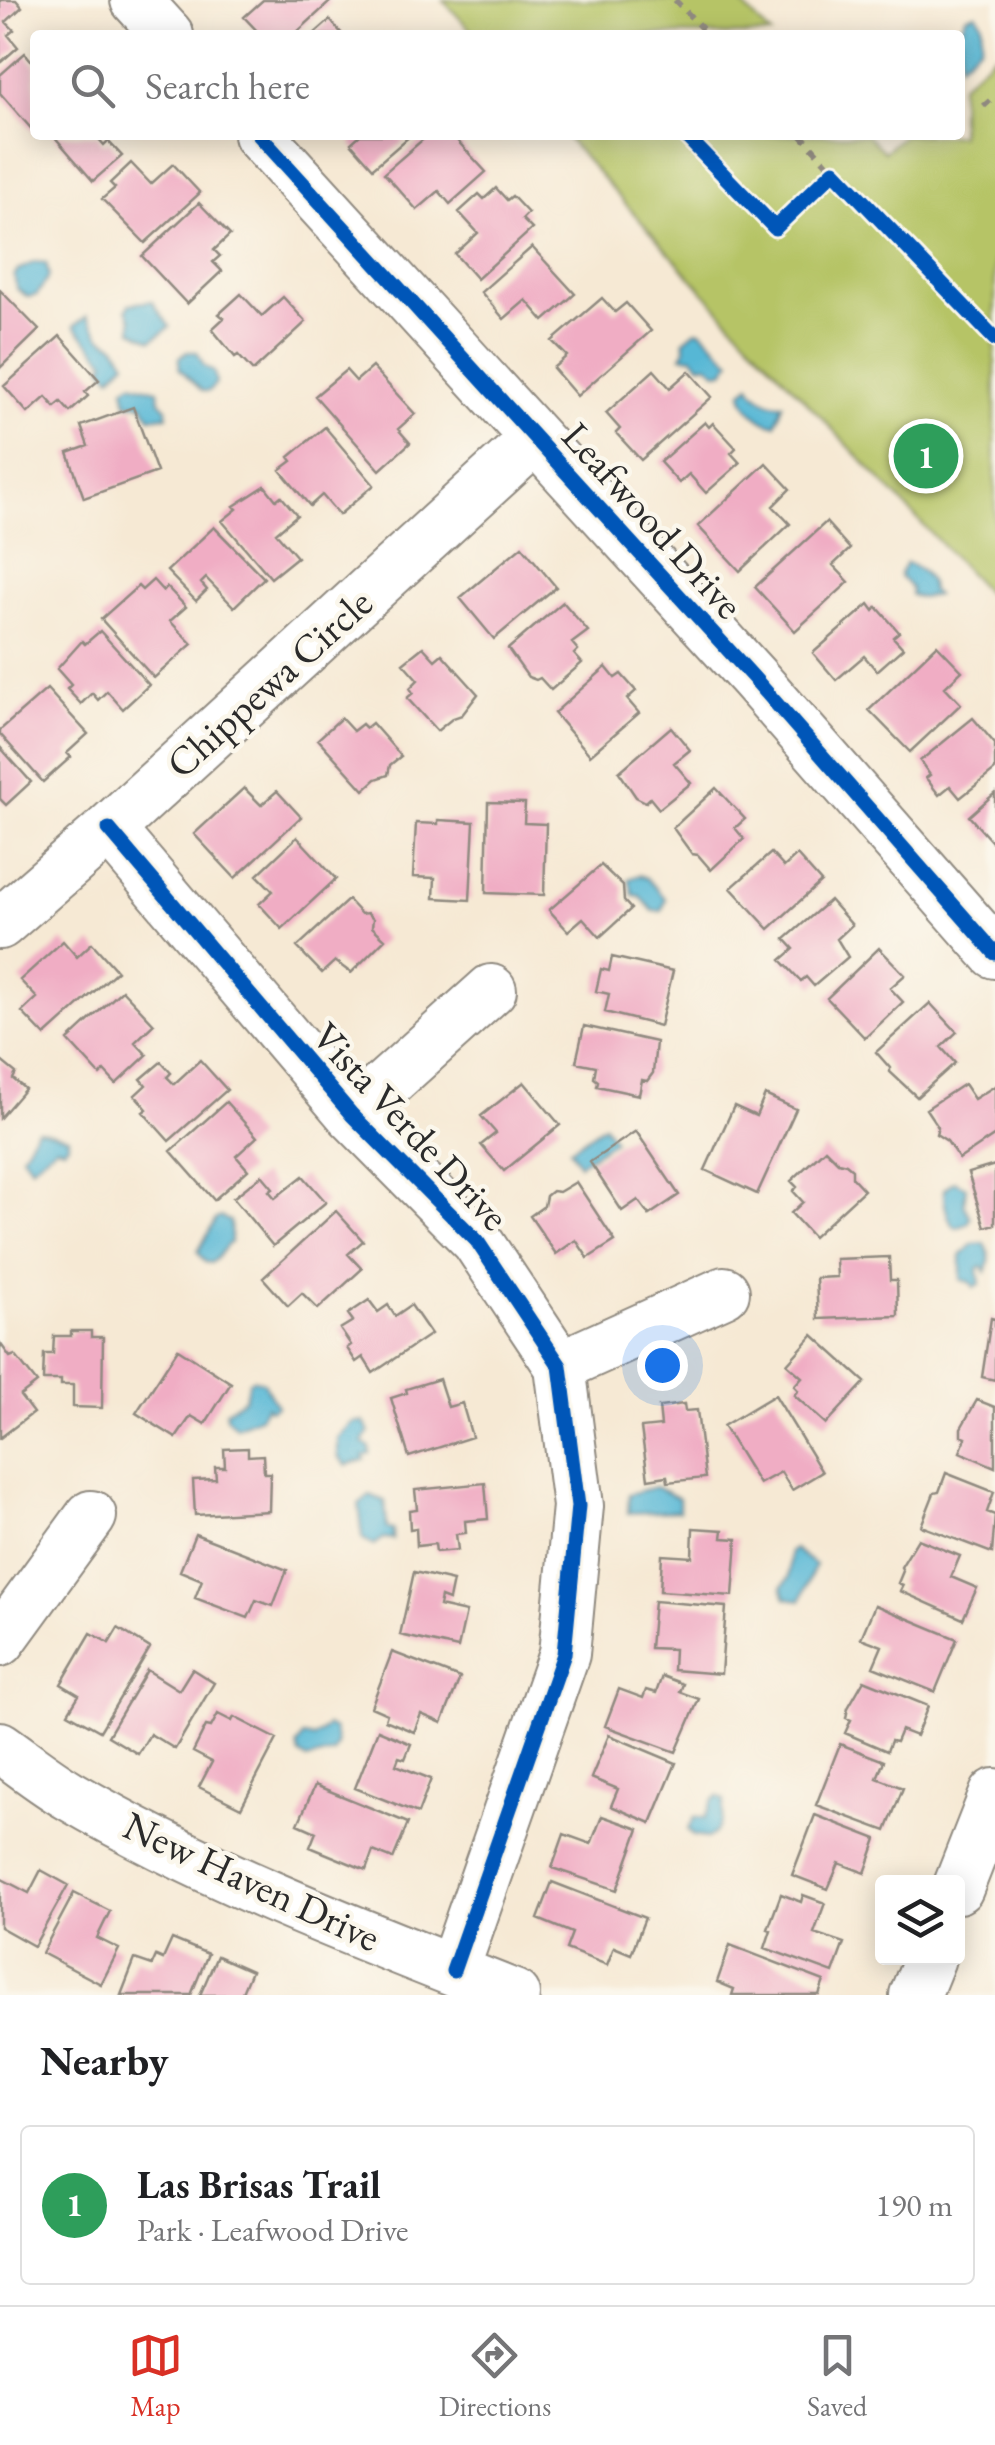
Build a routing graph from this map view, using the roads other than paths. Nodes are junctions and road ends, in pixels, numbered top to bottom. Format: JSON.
{"nodes":[{"id":1,"x":136,"y":0,"type":"edge"},
{"id":2,"x":163,"y":30,"type":"edge"},
{"id":3,"x":263,"y":140,"type":"edge"},
{"id":4,"x":535,"y":439,"type":"junction"},
{"id":5,"x":109,"y":829,"type":"junction"},
{"id":6,"x":0,"y":924,"type":"edge"},
{"id":7,"x":995,"y":953,"type":"edge"},
{"id":8,"x":491,"y":990,"type":"dead end"},
{"id":9,"x":352,"y":1115,"type":"junction"},
{"id":10,"x":724,"y":1292,"type":"dead end"},
{"id":11,"x":560,"y":1366,"type":"junction"},
{"id":12,"x":91,"y":1516,"type":"dead end"},
{"id":13,"x":0,"y":1641,"type":"edge"},
{"id":14,"x":0,"y":1747,"type":"edge"},
{"id":15,"x":995,"y":1794,"type":"edge"},
{"id":16,"x":963,"y":1875,"type":"edge"},
{"id":17,"x":927,"y":1965,"type":"edge"},
{"id":18,"x":453,"y":1971,"type":"junction"},
{"id":19,"x":514,"y":1995,"type":"edge"},
{"id":20,"x":915,"y":1995,"type":"edge"}],
"edges":[{"from":1,"to":2,"type":"street"},
{"from":3,"to":4,"type":"street","name":"Leafwood Drive"},
{"from":4,"to":5,"type":"street","name":"Chippewa Circle"},
{"from":4,"to":7,"type":"street","name":"Leafwood Drive"},
{"from":5,"to":6,"type":"street","name":"Chippewa Circle"},
{"from":5,"to":9,"type":"street","name":"Vista Verde Drive"},
{"from":8,"to":9,"type":"street"},
{"from":9,"to":11,"type":"street","name":"Vista Verde Drive"},
{"from":10,"to":11,"type":"street"},
{"from":11,"to":18,"type":"street","name":"Vista Verde Drive"},
{"from":12,"to":13,"type":"street"},
{"from":14,"to":18,"type":"street","name":"New Haven Drive"},
{"from":15,"to":16,"type":"street"},
{"from":17,"to":20,"type":"street"},
{"from":18,"to":19,"type":"street","name":"New Haven Drive"}]}
